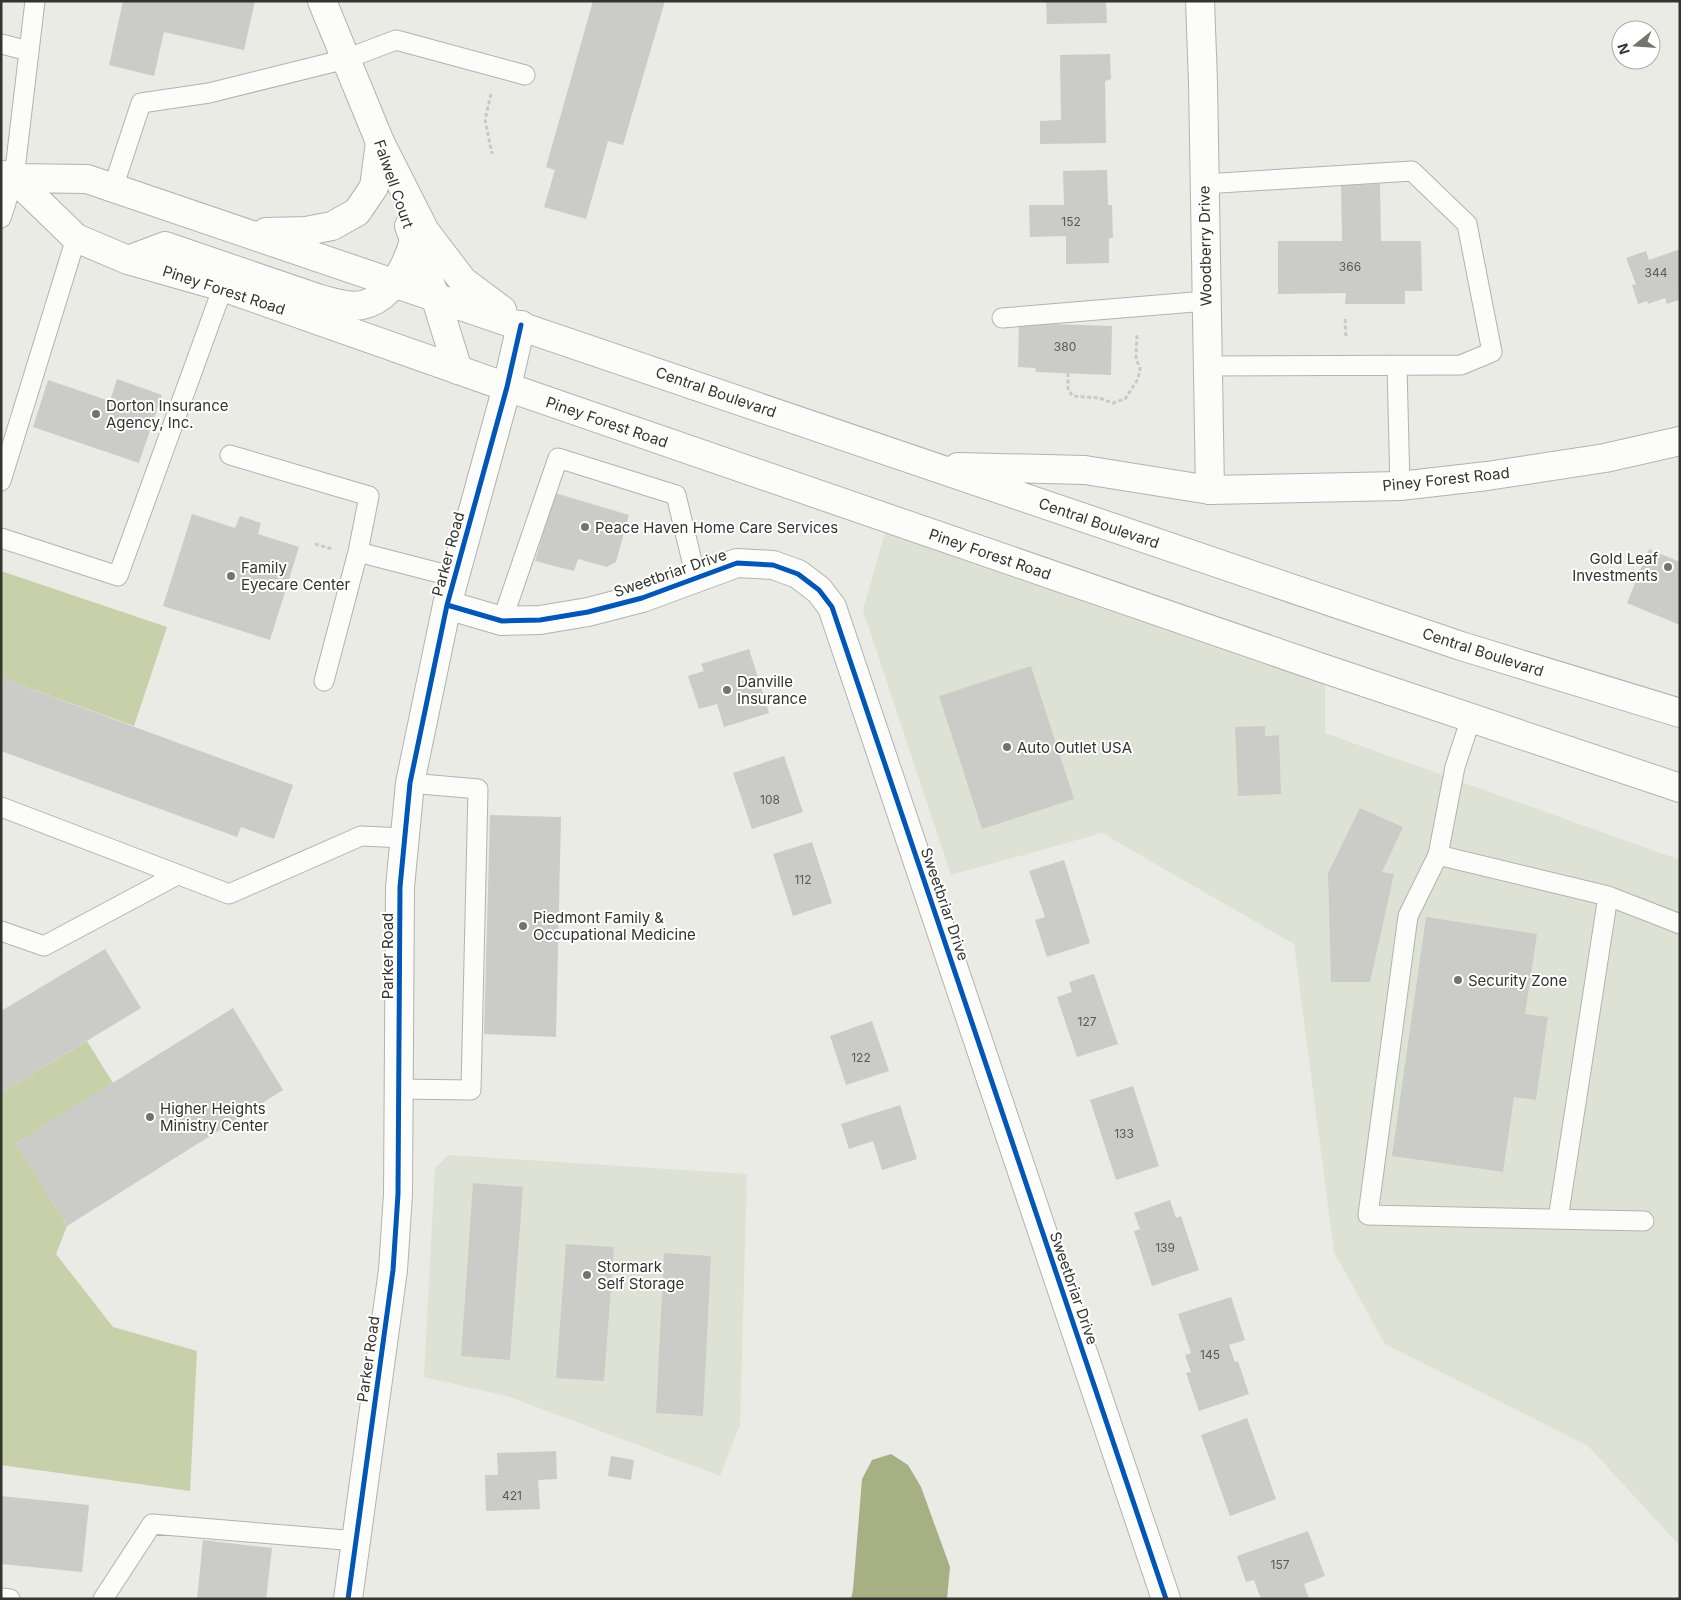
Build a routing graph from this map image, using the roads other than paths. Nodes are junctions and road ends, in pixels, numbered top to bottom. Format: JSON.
{"nodes":[{"id":1,"x":35,"y":1,"type":"edge"},
{"id":2,"x":322,"y":1,"type":"edge"},
{"id":3,"x":1200,"y":1,"type":"edge"},
{"id":4,"x":1,"y":44,"type":"edge"},
{"id":5,"x":29,"y":50,"type":"junction"},
{"id":6,"x":346,"y":59,"type":"junction"},
{"id":7,"x":525,"y":75,"type":"dead end"},
{"id":8,"x":380,"y":142,"type":"junction"},
{"id":9,"x":8,"y":176,"type":"edge"},
{"id":10,"x":1204,"y":184,"type":"junction"},
{"id":11,"x":113,"y":188,"type":"junction"},
{"id":12,"x":1,"y":218,"type":"edge"},
{"id":13,"x":245,"y":232,"type":"junction"},
{"id":14,"x":76,"y":238,"type":"junction"},
{"id":15,"x":414,"y":241,"type":"junction"},
{"id":16,"x":128,"y":260,"type":"junction"},
{"id":17,"x":394,"y":282,"type":"junction"},
{"id":18,"x":223,"y":287,"type":"junction"},
{"id":19,"x":435,"y":296,"type":"junction"},
{"id":20,"x":1206,"y":301,"type":"junction"},
{"id":21,"x":1002,"y":318,"type":"dead end"},
{"id":22,"x":521,"y":325,"type":"junction"},
{"id":23,"x":1207,"y":366,"type":"junction"},
{"id":24,"x":1397,"y":366,"type":"junction"},
{"id":25,"x":458,"y":370,"type":"junction"},
{"id":26,"x":507,"y":387,"type":"junction"},
{"id":27,"x":1680,"y":441,"type":"edge"},
{"id":28,"x":230,"y":455,"type":"dead end"},
{"id":29,"x":931,"y":467,"type":"junction"},
{"id":30,"x":1,"y":481,"type":"edge"},
{"id":31,"x":1400,"y":486,"type":"junction"},
{"id":32,"x":1210,"y":490,"type":"junction"},
{"id":33,"x":1,"y":538,"type":"edge"},
{"id":34,"x":358,"y":552,"type":"junction"},
{"id":35,"x":455,"y":577,"type":"junction"},
{"id":36,"x":696,"y":578,"type":"junction"},
{"id":37,"x":448,"y":605,"type":"junction"},
{"id":38,"x":502,"y":621,"type":"junction"},
{"id":39,"x":324,"y":681,"type":"dead end"},
{"id":40,"x":1680,"y":713,"type":"edge"},
{"id":41,"x":1471,"y":718,"type":"junction"},
{"id":42,"x":410,"y":783,"type":"junction"},
{"id":43,"x":1680,"y":788,"type":"edge"},
{"id":44,"x":1,"y":807,"type":"edge"},
{"id":45,"x":405,"y":838,"type":"junction"},
{"id":46,"x":1438,"y":855,"type":"junction"},
{"id":47,"x":177,"y":875,"type":"junction"},
{"id":48,"x":1608,"y":896,"type":"junction"},
{"id":49,"x":1680,"y":924,"type":"edge"},
{"id":50,"x":1,"y":931,"type":"edge"},
{"id":51,"x":398,"y":1089,"type":"junction"},
{"id":52,"x":1558,"y":1219,"type":"junction"},
{"id":53,"x":1644,"y":1221,"type":"dead end"},
{"id":54,"x":356,"y":1541,"type":"junction"},
{"id":55,"x":1,"y":1598,"type":"edge"},
{"id":56,"x":10,"y":1599,"type":"edge"},
{"id":57,"x":103,"y":1599,"type":"edge"},
{"id":58,"x":348,"y":1599,"type":"edge"},
{"id":59,"x":1166,"y":1599,"type":"edge"}],
"edges":[{"from":1,"to":5,"type":"lane"},
{"from":2,"to":6,"type":"main road","name":"Falwell Court"},
{"from":3,"to":10,"type":"main road","name":"Woodberry Drive"},
{"from":4,"to":5,"type":"lane"},
{"from":5,"to":9,"type":"lane"},
{"from":6,"to":7,"type":"lane"},
{"from":6,"to":8,"type":"main road","name":"Falwell Court"},
{"from":6,"to":11,"type":"lane"},
{"from":8,"to":13,"type":"main road"},
{"from":8,"to":15,"type":"main road","name":"Falwell Court"},
{"from":8,"to":22,"type":"main road"},
{"from":9,"to":11,"type":"main road"},
{"from":9,"to":12,"type":"lane"},
{"from":9,"to":14,"type":"main road","name":"Piney Forest Road"},
{"from":10,"to":20,"type":"main road","name":"Woodberry Drive"},
{"from":10,"to":24,"type":"lane"},
{"from":11,"to":13,"type":"main road"},
{"from":13,"to":17,"type":"main road"},
{"from":14,"to":16,"type":"main road","name":"Piney Forest Road"},
{"from":14,"to":30,"type":"lane"},
{"from":15,"to":17,"type":"main road"},
{"from":15,"to":19,"type":"main road","name":"Falwell Court"},
{"from":16,"to":17,"type":"main road"},
{"from":16,"to":18,"type":"main road","name":"Piney Forest Road"},
{"from":17,"to":19,"type":"main road"},
{"from":18,"to":25,"type":"main road","name":"Piney Forest Road"},
{"from":18,"to":33,"type":"lane"},
{"from":19,"to":22,"type":"main road"},
{"from":19,"to":25,"type":"main road","name":"Falwell Court"},
{"from":20,"to":21,"type":"lane"},
{"from":20,"to":23,"type":"main road","name":"Woodberry Drive"},
{"from":22,"to":26,"type":"main road","name":"Parker Road"},
{"from":22,"to":29,"type":"main road","name":"Central Boulevard"},
{"from":23,"to":24,"type":"lane"},
{"from":23,"to":32,"type":"main road","name":"Woodberry Drive"},
{"from":24,"to":31,"type":"lane"},
{"from":25,"to":26,"type":"main road","name":"Piney Forest Road"},
{"from":26,"to":35,"type":"main road","name":"Parker Road"},
{"from":26,"to":41,"type":"main road","name":"Piney Forest Road"},
{"from":27,"to":31,"type":"main road","name":"Piney Forest Road"},
{"from":28,"to":34,"type":"lane"},
{"from":29,"to":32,"type":"main road","name":"Piney Forest Road"},
{"from":29,"to":40,"type":"main road","name":"Central Boulevard"},
{"from":31,"to":32,"type":"main road","name":"Piney Forest Road"},
{"from":34,"to":35,"type":"lane"},
{"from":34,"to":39,"type":"lane"},
{"from":35,"to":37,"type":"main road","name":"Parker Road"},
{"from":36,"to":38,"type":"main road","name":"Sweetbriar Drive"},
{"from":36,"to":38,"type":"lane"},
{"from":36,"to":59,"type":"main road","name":"Sweetbriar Drive"},
{"from":37,"to":38,"type":"main road","name":"Sweetbriar Drive"},
{"from":37,"to":42,"type":"main road","name":"Parker Road"},
{"from":41,"to":43,"type":"main road"},
{"from":41,"to":46,"type":"lane"},
{"from":42,"to":45,"type":"main road","name":"Parker Road"},
{"from":42,"to":51,"type":"lane"},
{"from":44,"to":47,"type":"lane"},
{"from":45,"to":47,"type":"lane"},
{"from":45,"to":51,"type":"main road","name":"Parker Road"},
{"from":46,"to":48,"type":"lane"},
{"from":46,"to":52,"type":"lane"},
{"from":47,"to":50,"type":"lane"},
{"from":48,"to":49,"type":"lane"},
{"from":48,"to":52,"type":"lane"},
{"from":51,"to":54,"type":"main road","name":"Parker Road"},
{"from":52,"to":53,"type":"lane"},
{"from":54,"to":57,"type":"lane"},
{"from":54,"to":58,"type":"main road","name":"Parker Road"},
{"from":55,"to":56,"type":"lane"}]}
